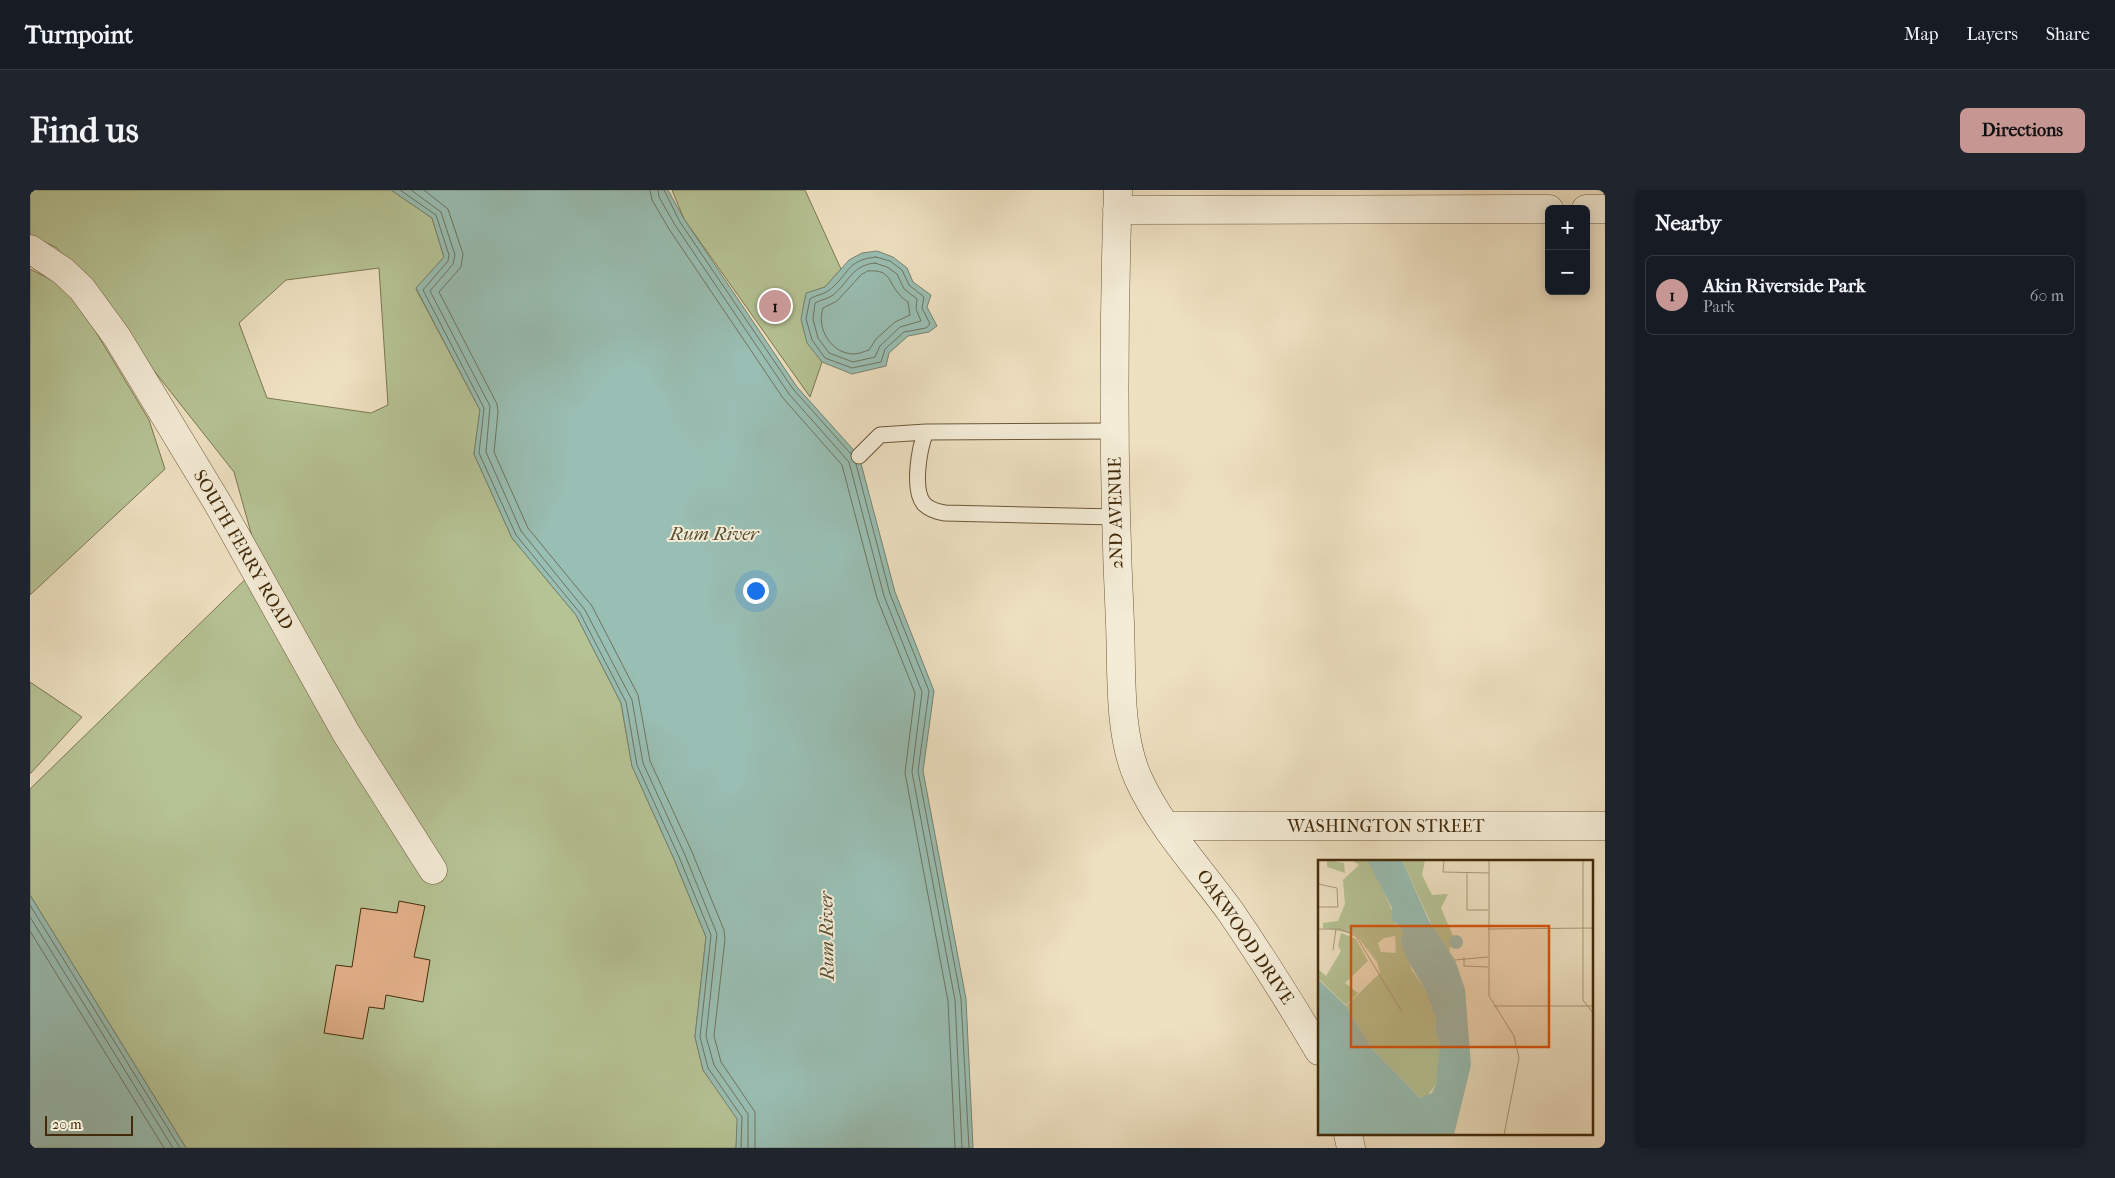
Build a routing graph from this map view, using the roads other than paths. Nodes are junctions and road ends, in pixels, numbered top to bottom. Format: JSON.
{"nodes":[{"id":1,"x":1117,"y":200,"type":"edge"},
{"id":2,"x":1545,"y":209,"type":"edge"},
{"id":3,"x":1590,"y":209,"type":"edge"},
{"id":4,"x":1605,"y":209,"type":"edge"},
{"id":5,"x":30,"y":249,"type":"edge"},
{"id":6,"x":1116,"y":431,"type":"junction"},
{"id":7,"x":926,"y":432,"type":"junction"},
{"id":8,"x":859,"y":456,"type":"dead end"},
{"id":9,"x":1114,"y":517,"type":"junction"},
{"id":10,"x":1166,"y":826,"type":"junction"},
{"id":11,"x":1605,"y":826,"type":"edge"},
{"id":12,"x":434,"y":870,"type":"dead end"},
{"id":13,"x":1318,"y":1049,"type":"edge"}],
"edges":[{"from":1,"to":2,"type":"street"},
{"from":1,"to":6,"type":"street","name":"2ND AVENUE"},
{"from":3,"to":4,"type":"street"},
{"from":5,"to":12,"type":"street","name":"SOUTH FERRY ROAD"},
{"from":6,"to":7,"type":"lane"},
{"from":6,"to":9,"type":"street","name":"2ND AVENUE"},
{"from":7,"to":8,"type":"lane"},
{"from":7,"to":9,"type":"lane"},
{"from":9,"to":10,"type":"street","name":"2ND AVENUE"},
{"from":10,"to":11,"type":"street","name":"WASHINGTON STREET"},
{"from":10,"to":13,"type":"street","name":"OAKWOOD DRIVE"}]}
